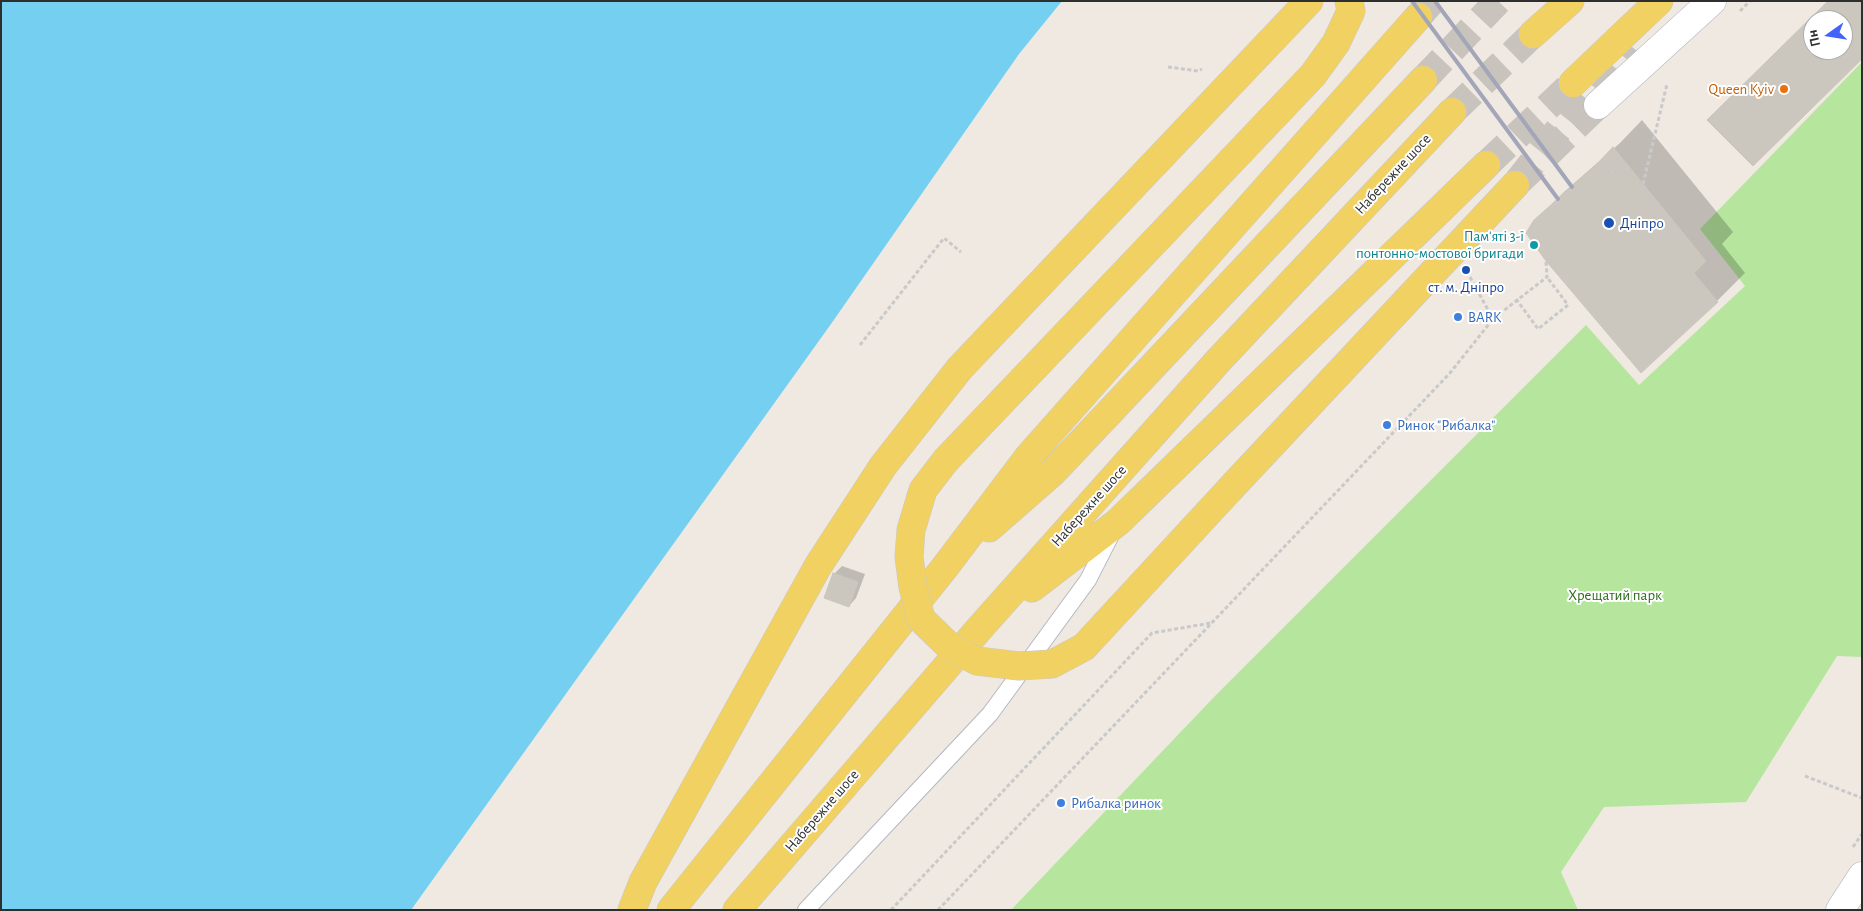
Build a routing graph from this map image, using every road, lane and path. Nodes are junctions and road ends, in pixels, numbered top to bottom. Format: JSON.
{"nodes":[{"id":1,"x":1309,"y":1,"type":"edge"},
{"id":2,"x":1349,"y":1,"type":"edge"},
{"id":3,"x":1570,"y":1,"type":"edge"},
{"id":4,"x":1659,"y":1,"type":"edge"},
{"id":5,"x":1712,"y":1,"type":"edge"},
{"id":6,"x":1750,"y":1,"type":"edge"},
{"id":7,"x":1736,"y":14,"type":"dead end"},
{"id":8,"x":1418,"y":17,"type":"tunnel mouth"},
{"id":9,"x":1533,"y":34,"type":"tunnel mouth"},
{"id":10,"x":1423,"y":80,"type":"tunnel mouth"},
{"id":11,"x":1667,"y":81,"type":"dead end"},
{"id":12,"x":1572,"y":83,"type":"tunnel mouth"},
{"id":13,"x":1598,"y":105,"type":"tunnel mouth"},
{"id":14,"x":1452,"y":112,"type":"tunnel mouth"},
{"id":15,"x":1486,"y":165,"type":"tunnel mouth"},
{"id":16,"x":1620,"y":166,"type":"dead end"},
{"id":17,"x":1605,"y":177,"type":"dead end"},
{"id":18,"x":1643,"y":184,"type":"dead end"},
{"id":19,"x":1515,"y":185,"type":"dead end"},
{"id":20,"x":1538,"y":227,"type":"dead end"},
{"id":21,"x":1533,"y":232,"type":"dead end"},
{"id":22,"x":961,"y":252,"type":"dead end"},
{"id":23,"x":1546,"y":261,"type":"dead end"},
{"id":24,"x":1466,"y":270,"type":"dead end"},
{"id":25,"x":1547,"y":277,"type":"junction"},
{"id":26,"x":1516,"y":300,"type":"junction"},
{"id":27,"x":1493,"y":319,"type":"junction"},
{"id":28,"x":860,"y":345,"type":"dead end"},
{"id":29,"x":1118,"y":522,"type":"junction"},
{"id":30,"x":945,"y":567,"type":"junction"},
{"id":31,"x":1212,"y":623,"type":"junction"},
{"id":32,"x":979,"y":628,"type":"junction"},
{"id":33,"x":1805,"y":776,"type":"dead end"},
{"id":34,"x":1862,"y":798,"type":"edge"},
{"id":35,"x":1862,"y":876,"type":"edge"},
{"id":36,"x":632,"y":910,"type":"edge"},
{"id":37,"x":670,"y":910,"type":"edge"},
{"id":38,"x":737,"y":910,"type":"edge"},
{"id":39,"x":806,"y":910,"type":"edge"},
{"id":40,"x":892,"y":910,"type":"edge"},
{"id":41,"x":938,"y":910,"type":"edge"},
{"id":42,"x":1840,"y":910,"type":"edge"}],
"edges":[{"from":1,"to":36,"type":"main road"},
{"from":2,"to":19,"type":"main road","bridge":true},
{"from":3,"to":9,"type":"main road"},
{"from":4,"to":12,"type":"main road"},
{"from":5,"to":13,"type":"main road"},
{"from":6,"to":7,"type":"path"},
{"from":8,"to":30,"type":"main road"},
{"from":10,"to":30,"type":"main road"},
{"from":11,"to":18,"type":"path"},
{"from":14,"to":32,"type":"main road","name":"Набережне шосе"},
{"from":15,"to":29,"type":"main road"},
{"from":16,"to":17,"type":"path"},
{"from":20,"to":21,"type":"path"},
{"from":22,"to":28,"type":"path"},
{"from":23,"to":25,"type":"path"},
{"from":24,"to":27,"type":"path"},
{"from":25,"to":26,"type":"path"},
{"from":25,"to":26,"type":"path"},
{"from":26,"to":27,"type":"path"},
{"from":27,"to":31,"type":"path"},
{"from":29,"to":32,"type":"main road"},
{"from":29,"to":39,"type":"lane"},
{"from":30,"to":37,"type":"main road"},
{"from":31,"to":40,"type":"path"},
{"from":31,"to":41,"type":"path"},
{"from":32,"to":38,"type":"main road","name":"Набережне шосе"},
{"from":33,"to":34,"type":"path"},
{"from":35,"to":42,"type":"main road"}]}
